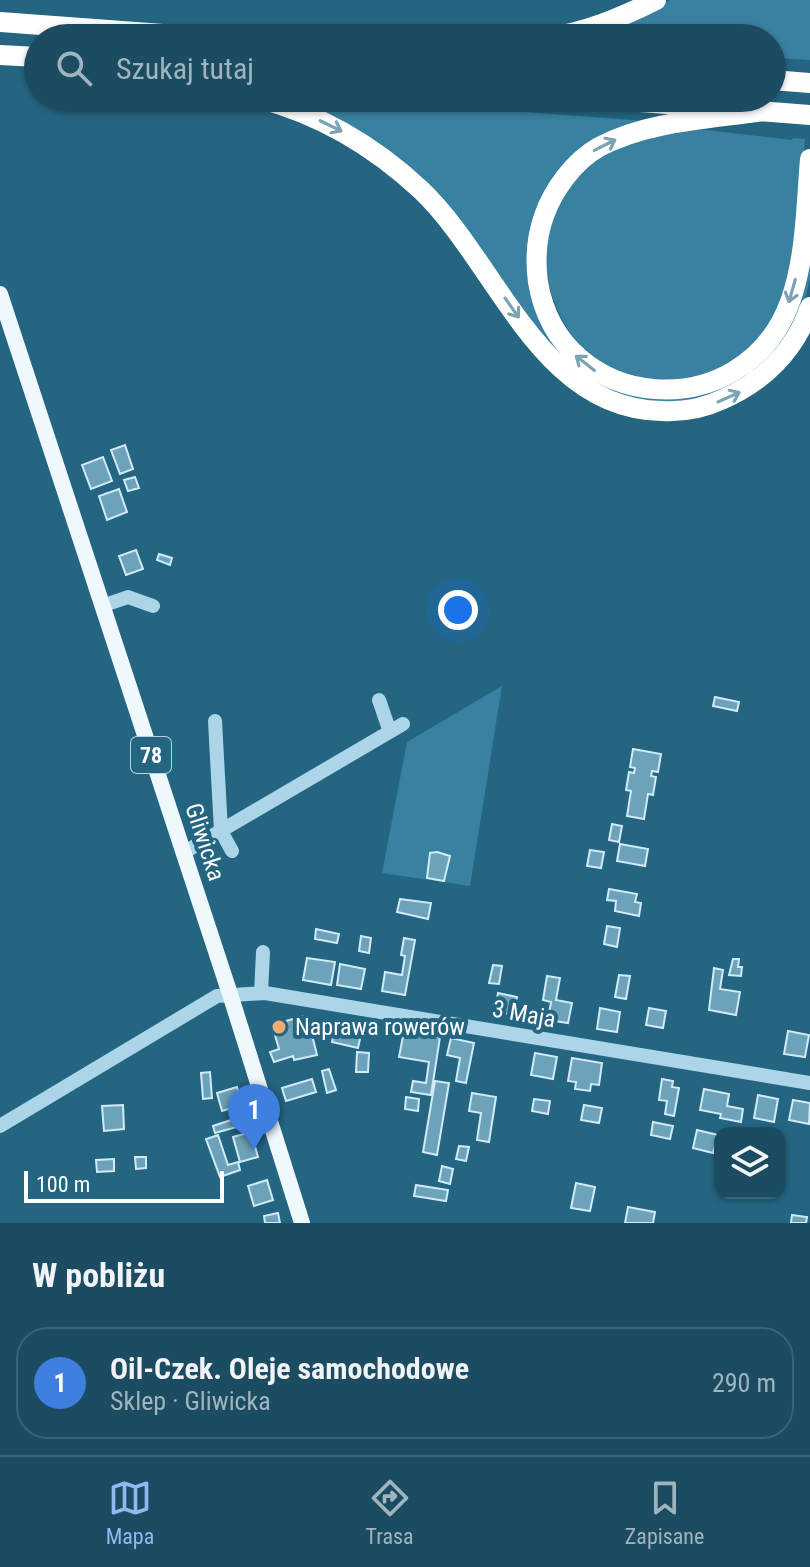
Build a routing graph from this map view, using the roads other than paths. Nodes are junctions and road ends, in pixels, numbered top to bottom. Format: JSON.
{"nodes":[{"id":1,"x":656,"y":0,"type":"edge"},
{"id":2,"x":0,"y":22,"type":"edge"},
{"id":3,"x":27,"y":24,"type":"edge"},
{"id":4,"x":601,"y":24,"type":"edge"},
{"id":5,"x":0,"y":55,"type":"edge"},
{"id":6,"x":24,"y":56,"type":"edge"},
{"id":7,"x":300,"y":112,"type":"edge"},
{"id":8,"x":758,"y":112,"type":"edge"},
{"id":9,"x":776,"y":112,"type":"edge"},
{"id":10,"x":801,"y":114,"type":"edge"},
{"id":11,"x":810,"y":159,"type":"edge"},
{"id":12,"x":0,"y":294,"type":"edge"},
{"id":13,"x":810,"y":307,"type":"edge"},
{"id":14,"x":102,"y":606,"type":"junction"},
{"id":15,"x":153,"y":606,"type":"dead end"},
{"id":16,"x":379,"y":700,"type":"dead end"},
{"id":17,"x":215,"y":721,"type":"dead end"},
{"id":18,"x":221,"y":831,"type":"junction"},
{"id":19,"x":232,"y":851,"type":"dead end"},
{"id":20,"x":183,"y":853,"type":"junction"},
{"id":21,"x":263,"y":952,"type":"dead end"},
{"id":22,"x":261,"y":993,"type":"junction"},
{"id":23,"x":230,"y":994,"type":"junction"},
{"id":24,"x":810,"y":1083,"type":"edge"},
{"id":25,"x":0,"y":1126,"type":"edge"},
{"id":26,"x":302,"y":1223,"type":"edge"}],
"edges":[{"from":1,"to":4,"type":"highway"},
{"from":2,"to":3,"type":"highway"},
{"from":5,"to":6,"type":"highway"},
{"from":7,"to":13,"type":"highway","one_way":true},
{"from":11,"to":8,"type":"highway","one_way":true},
{"from":9,"to":10,"type":"highway"},
{"from":12,"to":14,"type":"main road","name":"Gliwicka","number":"78"},
{"from":14,"to":15,"type":"street"},
{"from":14,"to":20,"type":"main road","name":"Gliwicka","number":"78"},
{"from":16,"to":18,"type":"street"},
{"from":17,"to":18,"type":"street"},
{"from":18,"to":19,"type":"street"},
{"from":18,"to":20,"type":"street"},
{"from":20,"to":23,"type":"main road","name":"Gliwicka","number":"78"},
{"from":21,"to":22,"type":"street"},
{"from":22,"to":23,"type":"street","name":"3 Maja"},
{"from":22,"to":24,"type":"street","name":"3 Maja"},
{"from":23,"to":25,"type":"street"},
{"from":23,"to":26,"type":"main road","name":"Gliwicka","number":"78"}]}
